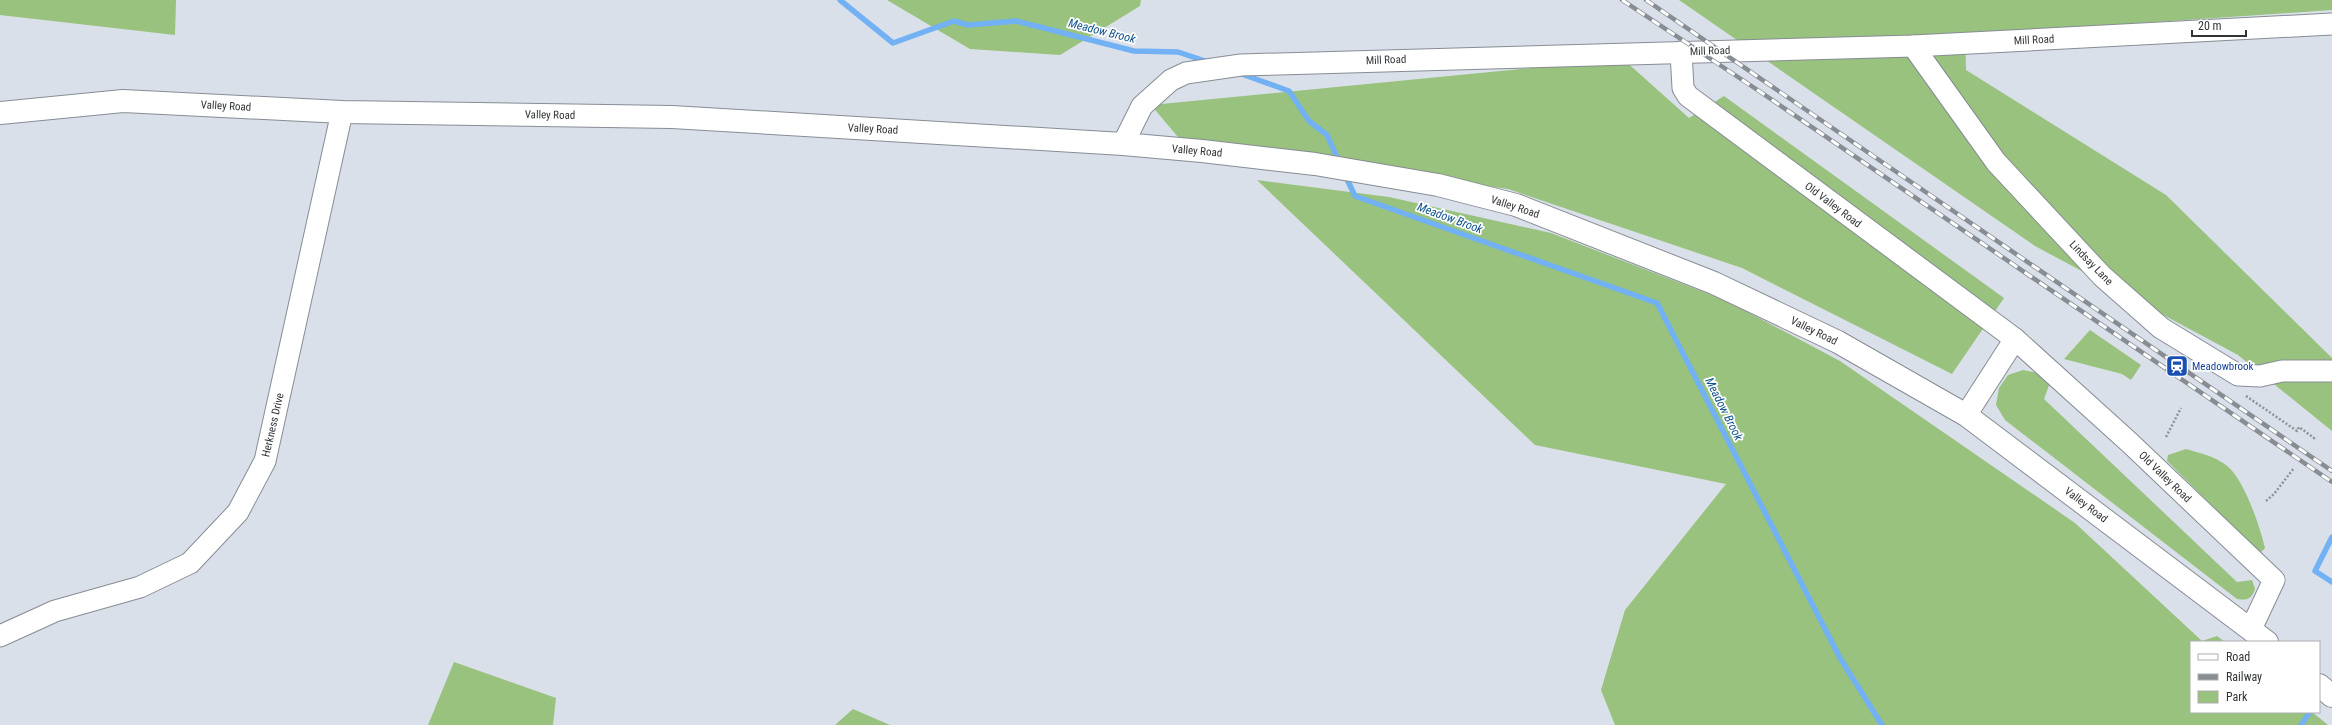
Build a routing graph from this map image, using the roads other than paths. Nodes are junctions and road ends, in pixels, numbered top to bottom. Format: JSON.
{"nodes":[{"id":1,"x":2332,"y":24,"type":"edge"},
{"id":2,"x":1913,"y":46,"type":"junction"},
{"id":3,"x":1681,"y":52,"type":"junction"},
{"id":4,"x":342,"y":112,"type":"junction"},
{"id":5,"x":0,"y":114,"type":"edge"},
{"id":6,"x":1123,"y":144,"type":"junction"},
{"id":7,"x":2015,"y":339,"type":"junction"},
{"id":8,"x":2332,"y":371,"type":"edge"},
{"id":9,"x":1966,"y":415,"type":"junction"},
{"id":10,"x":2259,"y":635,"type":"edge"},
{"id":11,"x":0,"y":636,"type":"edge"},
{"id":12,"x":2320,"y":686,"type":"edge"},
{"id":13,"x":2332,"y":696,"type":"edge"}],
"edges":[{"from":1,"to":2,"type":"street","name":"Mill Road"},
{"from":2,"to":3,"type":"street","name":"Mill Road"},
{"from":2,"to":8,"type":"street","name":"Lindsay Lane"},
{"from":3,"to":6,"type":"street","name":"Mill Road"},
{"from":3,"to":7,"type":"street","name":"Old Valley Road"},
{"from":4,"to":5,"type":"main road","name":"Valley Road"},
{"from":4,"to":6,"type":"main road","name":"Valley Road"},
{"from":4,"to":11,"type":"street","name":"Herkness Drive"},
{"from":6,"to":9,"type":"main road","name":"Valley Road"},
{"from":7,"to":9,"type":"street"},
{"from":7,"to":10,"type":"street","name":"Old Valley Road"},
{"from":9,"to":10,"type":"main road","name":"Valley Road"},
{"from":12,"to":13,"type":"main road"}]}
